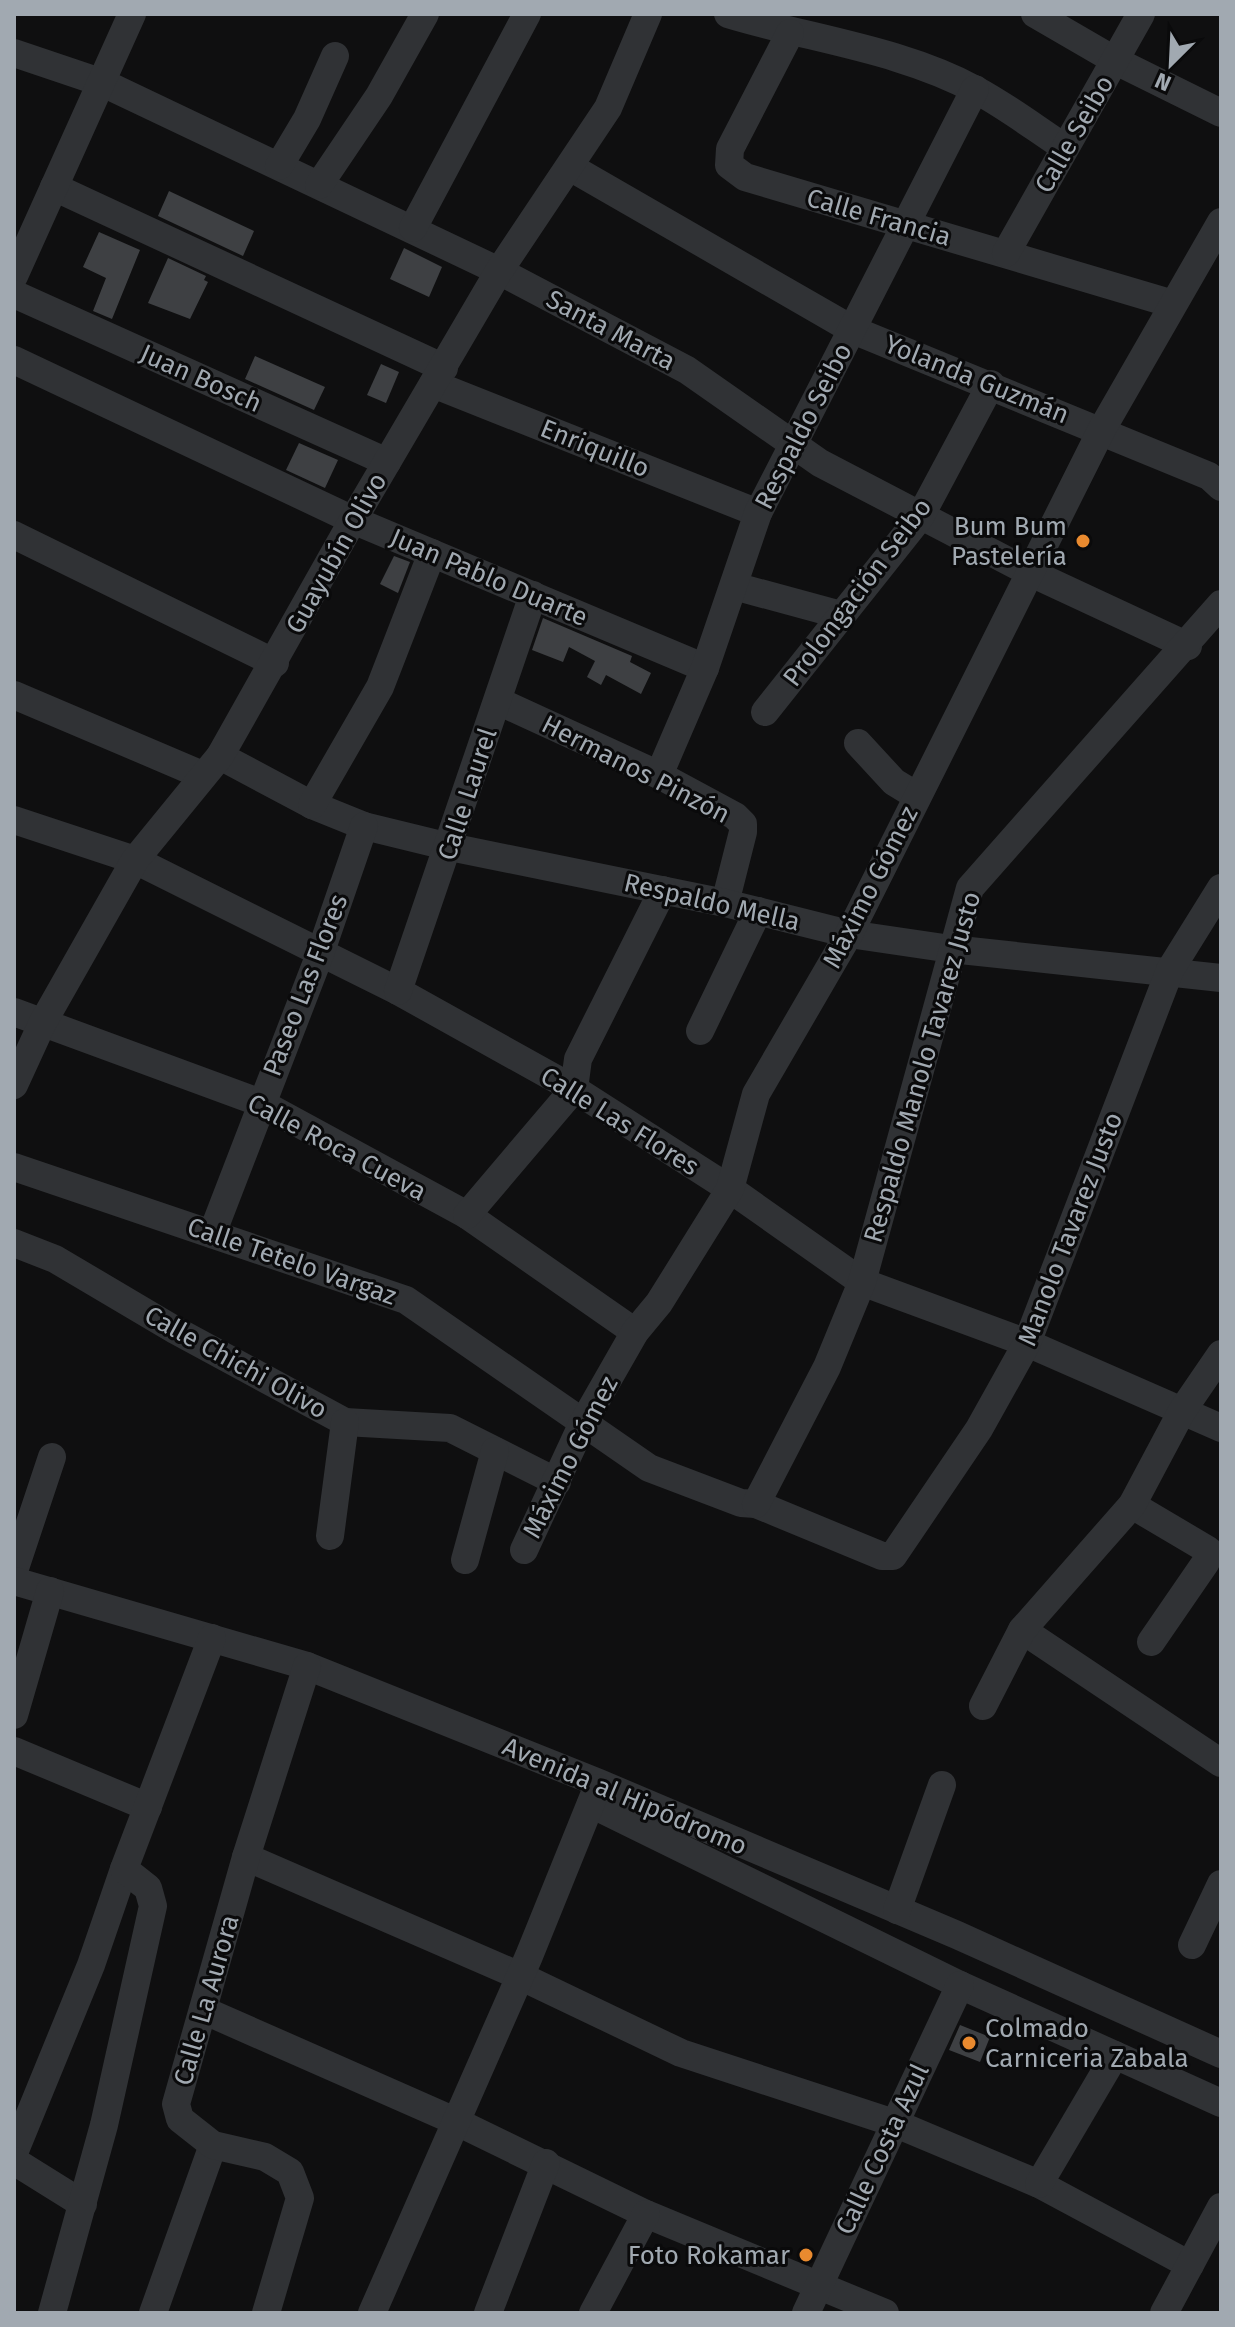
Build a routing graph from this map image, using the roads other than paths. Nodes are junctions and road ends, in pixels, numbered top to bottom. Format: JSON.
{"nodes":[{"id":1,"x":132,"y":14,"type":"edge"},
{"id":2,"x":425,"y":14,"type":"edge"},
{"id":3,"x":527,"y":14,"type":"edge"},
{"id":4,"x":648,"y":14,"type":"edge"},
{"id":5,"x":728,"y":14,"type":"edge"},
{"id":6,"x":1035,"y":14,"type":"edge"},
{"id":7,"x":1141,"y":14,"type":"edge"},
{"id":8,"x":790,"y":33,"type":"junction"},
{"id":9,"x":14,"y":53,"type":"edge"},
{"id":10,"x":335,"y":56,"type":"dead end"},
{"id":11,"x":1116,"y":61,"type":"junction"},
{"id":12,"x":103,"y":83,"type":"junction"},
{"id":13,"x":975,"y":89,"type":"junction"},
{"id":14,"x":1221,"y":113,"type":"edge"},
{"id":15,"x":1064,"y":147,"type":"junction"},
{"id":16,"x":279,"y":166,"type":"junction"},
{"id":17,"x":570,"y":167,"type":"junction"},
{"id":18,"x":319,"y":185,"type":"junction"},
{"id":19,"x":54,"y":187,"type":"junction"},
{"id":20,"x":1221,"y":222,"type":"edge"},
{"id":21,"x":906,"y":226,"type":"junction"},
{"id":22,"x":413,"y":228,"type":"junction"},
{"id":23,"x":1006,"y":253,"type":"junction"},
{"id":24,"x":499,"y":271,"type":"junction"},
{"id":25,"x":14,"y":276,"type":"edge"},
{"id":26,"x":14,"y":294,"type":"edge"},
{"id":27,"x":1173,"y":304,"type":"junction"},
{"id":28,"x":853,"y":330,"type":"junction"},
{"id":29,"x":14,"y":360,"type":"edge"},
{"id":30,"x":438,"y":376,"type":"junction"},
{"id":31,"x":991,"y":384,"type":"junction"},
{"id":32,"x":1102,"y":429,"type":"junction"},
{"id":33,"x":795,"y":443,"type":"junction"},
{"id":34,"x":387,"y":462,"type":"junction"},
{"id":35,"x":1221,"y":487,"type":"edge"},
{"id":36,"x":758,"y":513,"type":"junction"},
{"id":37,"x":920,"y":517,"type":"junction"},
{"id":38,"x":353,"y":520,"type":"junction"},
{"id":39,"x":14,"y":535,"type":"edge"},
{"id":40,"x":432,"y":553,"type":"junction"},
{"id":41,"x":1029,"y":572,"type":"junction"},
{"id":42,"x":734,"y":586,"type":"junction"},
{"id":43,"x":533,"y":595,"type":"junction"},
{"id":44,"x":1221,"y":604,"type":"edge"},
{"id":45,"x":841,"y":615,"type":"junction"},
{"id":46,"x":1188,"y":646,"type":"junction"},
{"id":47,"x":275,"y":663,"type":"junction"},
{"id":48,"x":705,"y":668,"type":"junction"},
{"id":49,"x":14,"y":695,"type":"edge"},
{"id":50,"x":498,"y":701,"type":"junction"},
{"id":51,"x":765,"y":712,"type":"dead end"},
{"id":52,"x":858,"y":743,"type":"dead end"},
{"id":53,"x":211,"y":766,"type":"junction"},
{"id":54,"x":659,"y":775,"type":"junction"},
{"id":55,"x":917,"y":796,"type":"junction"},
{"id":56,"x":312,"y":805,"type":"junction"},
{"id":57,"x":14,"y":820,"type":"edge"},
{"id":58,"x":364,"y":826,"type":"junction"},
{"id":59,"x":450,"y":847,"type":"junction"},
{"id":60,"x":135,"y":860,"type":"junction"},
{"id":61,"x":1221,"y":888,"type":"edge"},
{"id":62,"x":663,"y":890,"type":"junction"},
{"id":63,"x":725,"y":903,"type":"junction"},
{"id":64,"x":758,"y":911,"type":"junction"},
{"id":65,"x":849,"y":934,"type":"junction"},
{"id":66,"x":951,"y":949,"type":"junction"},
{"id":67,"x":320,"y":954,"type":"junction"},
{"id":68,"x":1170,"y":970,"type":"junction"},
{"id":69,"x":1221,"y":978,"type":"edge"},
{"id":70,"x":398,"y":991,"type":"junction"},
{"id":71,"x":14,"y":1012,"type":"edge"},
{"id":72,"x":42,"y":1024,"type":"junction"},
{"id":73,"x":700,"y":1031,"type":"dead end"},
{"id":74,"x":14,"y":1085,"type":"edge"},
{"id":75,"x":574,"y":1089,"type":"junction"},
{"id":76,"x":261,"y":1103,"type":"junction"},
{"id":77,"x":14,"y":1167,"type":"edge"},
{"id":78,"x":730,"y":1189,"type":"junction"},
{"id":79,"x":467,"y":1215,"type":"junction"},
{"id":80,"x":212,"y":1234,"type":"junction"},
{"id":81,"x":14,"y":1243,"type":"edge"},
{"id":82,"x":862,"y":1282,"type":"junction"},
{"id":83,"x":635,"y":1332,"type":"junction"},
{"id":84,"x":1027,"y":1343,"type":"junction"},
{"id":85,"x":1221,"y":1354,"type":"edge"},
{"id":86,"x":1182,"y":1411,"type":"junction"},
{"id":87,"x":345,"y":1422,"type":"junction"},
{"id":88,"x":583,"y":1423,"type":"junction"},
{"id":89,"x":1221,"y":1428,"type":"edge"},
{"id":90,"x":495,"y":1451,"type":"junction"},
{"id":91,"x":52,"y":1457,"type":"dead end"},
{"id":92,"x":557,"y":1482,"type":"junction"},
{"id":93,"x":756,"y":1504,"type":"junction"},
{"id":94,"x":1132,"y":1505,"type":"junction"},
{"id":95,"x":330,"y":1536,"type":"dead end"},
{"id":96,"x":524,"y":1550,"type":"dead end"},
{"id":97,"x":893,"y":1556,"type":"joint"},
{"id":98,"x":465,"y":1560,"type":"dead end"},
{"id":99,"x":14,"y":1571,"type":"edge"},
{"id":100,"x":14,"y":1581,"type":"edge"},
{"id":101,"x":50,"y":1591,"type":"junction"},
{"id":102,"x":1022,"y":1630,"type":"junction"},
{"id":103,"x":212,"y":1638,"type":"junction"},
{"id":104,"x":1151,"y":1642,"type":"dead end"},
{"id":105,"x":307,"y":1666,"type":"junction"},
{"id":106,"x":983,"y":1706,"type":"dead end"},
{"id":107,"x":14,"y":1715,"type":"edge"},
{"id":108,"x":14,"y":1751,"type":"edge"},
{"id":109,"x":1221,"y":1763,"type":"edge"},
{"id":110,"x":942,"y":1785,"type":"dead end"},
{"id":111,"x":595,"y":1793,"type":"junction"},
{"id":112,"x":148,"y":1807,"type":"junction"},
{"id":113,"x":246,"y":1857,"type":"junction"},
{"id":114,"x":124,"y":1869,"type":"junction"},
{"id":115,"x":1221,"y":1884,"type":"edge"},
{"id":116,"x":897,"y":1910,"type":"junction"},
{"id":117,"x":1192,"y":1945,"type":"dead end"},
{"id":118,"x":1023,"y":1964,"type":"junction"},
{"id":119,"x":520,"y":1976,"type":"junction"},
{"id":120,"x":960,"y":1985,"type":"junction"},
{"id":121,"x":998,"y":2003,"type":"junction"},
{"id":122,"x":203,"y":2010,"type":"junction"},
{"id":123,"x":1221,"y":2054,"type":"edge"},
{"id":124,"x":1115,"y":2055,"type":"junction"},
{"id":125,"x":1221,"y":2103,"type":"edge"},
{"id":126,"x":455,"y":2121,"type":"junction"},
{"id":127,"x":894,"y":2123,"type":"junction"},
{"id":128,"x":213,"y":2145,"type":"junction"},
{"id":129,"x":14,"y":2153,"type":"edge"},
{"id":130,"x":14,"y":2161,"type":"edge"},
{"id":131,"x":546,"y":2163,"type":"junction"},
{"id":132,"x":1039,"y":2184,"type":"junction"},
{"id":133,"x":83,"y":2204,"type":"junction"},
{"id":134,"x":1221,"y":2207,"type":"edge"},
{"id":135,"x":646,"y":2214,"type":"junction"},
{"id":136,"x":1190,"y":2265,"type":"junction"},
{"id":137,"x":819,"y":2282,"type":"junction"},
{"id":138,"x":52,"y":2313,"type":"edge"},
{"id":139,"x":153,"y":2313,"type":"edge"},
{"id":140,"x":266,"y":2313,"type":"edge"},
{"id":141,"x":372,"y":2313,"type":"edge"},
{"id":142,"x":488,"y":2313,"type":"edge"},
{"id":143,"x":593,"y":2313,"type":"edge"},
{"id":144,"x":806,"y":2313,"type":"edge"},
{"id":145,"x":885,"y":2313,"type":"edge"},
{"id":146,"x":1164,"y":2313,"type":"edge"}],
"edges":[{"from":1,"to":12,"type":"street"},
{"from":2,"to":18,"type":"street"},
{"from":3,"to":22,"type":"street"},
{"from":4,"to":17,"type":"street","name":"Guayubín Olivo"},
{"from":5,"to":8,"type":"street"},
{"from":6,"to":11,"type":"street"},
{"from":7,"to":11,"type":"street","name":"Calle Seibo"},
{"from":8,"to":13,"type":"street"},
{"from":8,"to":21,"type":"street","name":"Calle Francia"},
{"from":9,"to":12,"type":"street","name":"Santa Marta"},
{"from":10,"to":16,"type":"street"},
{"from":11,"to":14,"type":"street"},
{"from":11,"to":15,"type":"street","name":"Calle Seibo"},
{"from":12,"to":16,"type":"street","name":"Santa Marta"},
{"from":12,"to":19,"type":"street"},
{"from":13,"to":15,"type":"street"},
{"from":13,"to":21,"type":"street","name":"Respaldo Seibo"},
{"from":15,"to":23,"type":"street","name":"Calle Seibo"},
{"from":16,"to":18,"type":"street","name":"Santa Marta"},
{"from":17,"to":24,"type":"street","name":"Guayubín Olivo"},
{"from":17,"to":28,"type":"street","name":"Yolanda Guzmán"},
{"from":18,"to":22,"type":"street","name":"Santa Marta"},
{"from":19,"to":25,"type":"street"},
{"from":19,"to":30,"type":"street","name":"Enriquillo"},
{"from":20,"to":27,"type":"street","name":"Máximo Gómez"},
{"from":21,"to":23,"type":"street","name":"Calle Francia"},
{"from":21,"to":28,"type":"street","name":"Respaldo Seibo"},
{"from":22,"to":24,"type":"street","name":"Santa Marta"},
{"from":23,"to":27,"type":"street","name":"Calle Francia"},
{"from":24,"to":30,"type":"street","name":"Guayubín Olivo"},
{"from":24,"to":33,"type":"street","name":"Santa Marta"},
{"from":26,"to":34,"type":"street","name":"Juan Bosch"},
{"from":27,"to":32,"type":"street","name":"Máximo Gómez"},
{"from":28,"to":31,"type":"street","name":"Yolanda Guzmán"},
{"from":28,"to":33,"type":"street","name":"Respaldo Seibo"},
{"from":29,"to":38,"type":"street","name":"Juan Pablo Duarte"},
{"from":30,"to":34,"type":"street","name":"Guayubín Olivo"},
{"from":30,"to":36,"type":"street","name":"Enriquillo"},
{"from":31,"to":32,"type":"street","name":"Yolanda Guzmán"},
{"from":31,"to":37,"type":"street","name":"Prolongación Seibo"},
{"from":32,"to":35,"type":"street","name":"Yolanda Guzmán"},
{"from":32,"to":41,"type":"street","name":"Máximo Gómez"},
{"from":33,"to":36,"type":"street","name":"Respaldo Seibo"},
{"from":33,"to":37,"type":"street","name":"Santa Marta"},
{"from":34,"to":38,"type":"street","name":"Guayubín Olivo"},
{"from":36,"to":42,"type":"street","name":"Respaldo Seibo"},
{"from":37,"to":41,"type":"street","name":"Santa Marta"},
{"from":37,"to":45,"type":"street","name":"Prolongación Seibo"},
{"from":38,"to":40,"type":"street","name":"Juan Pablo Duarte"},
{"from":38,"to":47,"type":"street","name":"Guayubín Olivo"},
{"from":39,"to":47,"type":"street"},
{"from":40,"to":43,"type":"street","name":"Juan Pablo Duarte"},
{"from":40,"to":56,"type":"street"},
{"from":41,"to":46,"type":"street","name":"Santa Marta"},
{"from":41,"to":55,"type":"street","name":"Máximo Gómez"},
{"from":42,"to":45,"type":"street"},
{"from":42,"to":48,"type":"street","name":"Respaldo Seibo"},
{"from":43,"to":48,"type":"street","name":"Juan Pablo Duarte"},
{"from":43,"to":50,"type":"street","name":"Calle Laurel"},
{"from":44,"to":46,"type":"street","name":"Respaldo Manolo Tavarez Justo"},
{"from":45,"to":51,"type":"street","name":"Prolongación Seibo"},
{"from":46,"to":66,"type":"street","name":"Respaldo Manolo Tavarez Justo"},
{"from":47,"to":53,"type":"street","name":"Guayubín Olivo"},
{"from":48,"to":54,"type":"street","name":"Respaldo Seibo"},
{"from":49,"to":53,"type":"street","name":"Respaldo Mella"},
{"from":50,"to":54,"type":"street","name":"Hermanos Pinzón"},
{"from":50,"to":59,"type":"street","name":"Calle Laurel"},
{"from":52,"to":55,"type":"street"},
{"from":53,"to":56,"type":"street","name":"Respaldo Mella"},
{"from":53,"to":60,"type":"street","name":"Guayubín Olivo"},
{"from":54,"to":63,"type":"street","name":"Hermanos Pinzón"},
{"from":55,"to":65,"type":"street","name":"Máximo Gómez"},
{"from":56,"to":58,"type":"street","name":"Respaldo Mella"},
{"from":57,"to":60,"type":"street","name":"Calle Las Flores"},
{"from":58,"to":59,"type":"street","name":"Respaldo Mella"},
{"from":58,"to":67,"type":"street","name":"Paseo Las Flores"},
{"from":59,"to":62,"type":"street","name":"Respaldo Mella"},
{"from":59,"to":70,"type":"street","name":"Calle Laurel"},
{"from":60,"to":67,"type":"street","name":"Calle Las Flores"},
{"from":60,"to":72,"type":"street","name":"Guayubín Olivo"},
{"from":61,"to":68,"type":"street","name":"Manolo Tavarez Justo"},
{"from":62,"to":63,"type":"street","name":"Respaldo Mella"},
{"from":62,"to":75,"type":"street"},
{"from":63,"to":64,"type":"street","name":"Respaldo Mella"},
{"from":64,"to":65,"type":"street","name":"Respaldo Mella"},
{"from":64,"to":73,"type":"street"},
{"from":65,"to":66,"type":"street","name":"Respaldo Mella"},
{"from":65,"to":78,"type":"street","name":"Máximo Gómez"},
{"from":66,"to":68,"type":"street","name":"Respaldo Mella"},
{"from":66,"to":82,"type":"street","name":"Respaldo Manolo Tavarez Justo"},
{"from":67,"to":70,"type":"street","name":"Calle Las Flores"},
{"from":67,"to":76,"type":"street","name":"Paseo Las Flores"},
{"from":68,"to":69,"type":"street","name":"Respaldo Mella"},
{"from":68,"to":84,"type":"street","name":"Manolo Tavarez Justo"},
{"from":70,"to":75,"type":"street","name":"Calle Las Flores"},
{"from":71,"to":72,"type":"street","name":"Calle Roca Cueva"},
{"from":72,"to":74,"type":"street","name":"Guayubín Olivo"},
{"from":72,"to":76,"type":"street","name":"Calle Roca Cueva"},
{"from":75,"to":78,"type":"street","name":"Calle Las Flores"},
{"from":75,"to":79,"type":"street"},
{"from":76,"to":79,"type":"street","name":"Calle Roca Cueva"},
{"from":76,"to":80,"type":"street","name":"Paseo Las Flores"},
{"from":77,"to":80,"type":"street","name":"Calle Tetelo Vargaz"},
{"from":78,"to":82,"type":"street","name":"Calle Las Flores"},
{"from":78,"to":83,"type":"street","name":"Máximo Gómez"},
{"from":79,"to":83,"type":"street","name":"Calle Roca Cueva"},
{"from":80,"to":88,"type":"street","name":"Calle Tetelo Vargaz"},
{"from":81,"to":87,"type":"street","name":"Calle Chichi Olivo"},
{"from":82,"to":84,"type":"street","name":"Calle Las Flores"},
{"from":82,"to":93,"type":"street","name":"Respaldo Manolo Tavarez Justo"},
{"from":83,"to":88,"type":"street","name":"Máximo Gómez"},
{"from":84,"to":86,"type":"street","name":"Calle Las Flores"},
{"from":84,"to":97,"type":"street","name":"Manolo Tavarez Justo"},
{"from":85,"to":86,"type":"street"},
{"from":86,"to":89,"type":"street","name":"Calle Las Flores"},
{"from":86,"to":94,"type":"street"},
{"from":87,"to":90,"type":"street","name":"Calle Chichi Olivo"},
{"from":87,"to":95,"type":"street"},
{"from":88,"to":92,"type":"street","name":"Máximo Gómez"},
{"from":88,"to":93,"type":"street","name":"Calle Tetelo Vargaz"},
{"from":90,"to":92,"type":"street","name":"Calle Chichi Olivo"},
{"from":90,"to":98,"type":"street"},
{"from":91,"to":99,"type":"street"},
{"from":92,"to":96,"type":"street","name":"Máximo Gómez"},
{"from":93,"to":97,"type":"street","name":"Calle Tetelo Vargaz"},
{"from":94,"to":102,"type":"street"},
{"from":94,"to":104,"type":"street"},
{"from":100,"to":101,"type":"street","name":"Avenida al Hipódromo"},
{"from":101,"to":103,"type":"street","name":"Avenida al Hipódromo"},
{"from":101,"to":107,"type":"street"},
{"from":102,"to":106,"type":"street"},
{"from":102,"to":109,"type":"street"},
{"from":103,"to":105,"type":"street","name":"Avenida al Hipódromo"},
{"from":103,"to":112,"type":"street"},
{"from":105,"to":111,"type":"street","name":"Avenida al Hipódromo"},
{"from":105,"to":113,"type":"street","name":"Calle La Aurora"},
{"from":108,"to":112,"type":"street"},
{"from":110,"to":116,"type":"street"},
{"from":111,"to":116,"type":"street","name":"Avenida al Hipódromo"},
{"from":111,"to":119,"type":"street"},
{"from":111,"to":120,"type":"street"},
{"from":112,"to":114,"type":"street"},
{"from":113,"to":119,"type":"street"},
{"from":113,"to":122,"type":"street","name":"Calle La Aurora"},
{"from":114,"to":129,"type":"street"},
{"from":114,"to":133,"type":"street"},
{"from":115,"to":117,"type":"street"},
{"from":116,"to":118,"type":"street","name":"Avenida al Hipódromo"},
{"from":118,"to":121,"type":"street"},
{"from":118,"to":123,"type":"street","name":"Avenida al Hipódromo"},
{"from":119,"to":126,"type":"street"},
{"from":119,"to":127,"type":"street"},
{"from":120,"to":121,"type":"street"},
{"from":120,"to":127,"type":"street","name":"Calle Costa Azul"},
{"from":121,"to":124,"type":"street"},
{"from":122,"to":126,"type":"street"},
{"from":122,"to":128,"type":"street","name":"Calle La Aurora"},
{"from":124,"to":125,"type":"street"},
{"from":124,"to":132,"type":"street"},
{"from":126,"to":131,"type":"street"},
{"from":126,"to":141,"type":"street"},
{"from":127,"to":132,"type":"street"},
{"from":127,"to":137,"type":"street","name":"Calle Costa Azul"},
{"from":128,"to":139,"type":"street"},
{"from":128,"to":140,"type":"street","name":"Calle La Aurora"},
{"from":130,"to":133,"type":"street"},
{"from":131,"to":135,"type":"street"},
{"from":131,"to":142,"type":"street"},
{"from":132,"to":136,"type":"street"},
{"from":133,"to":138,"type":"street"},
{"from":134,"to":136,"type":"street"},
{"from":135,"to":137,"type":"street"},
{"from":135,"to":143,"type":"street"},
{"from":136,"to":146,"type":"street"},
{"from":137,"to":144,"type":"street","name":"Calle Costa Azul"},
{"from":137,"to":145,"type":"street"}]}
